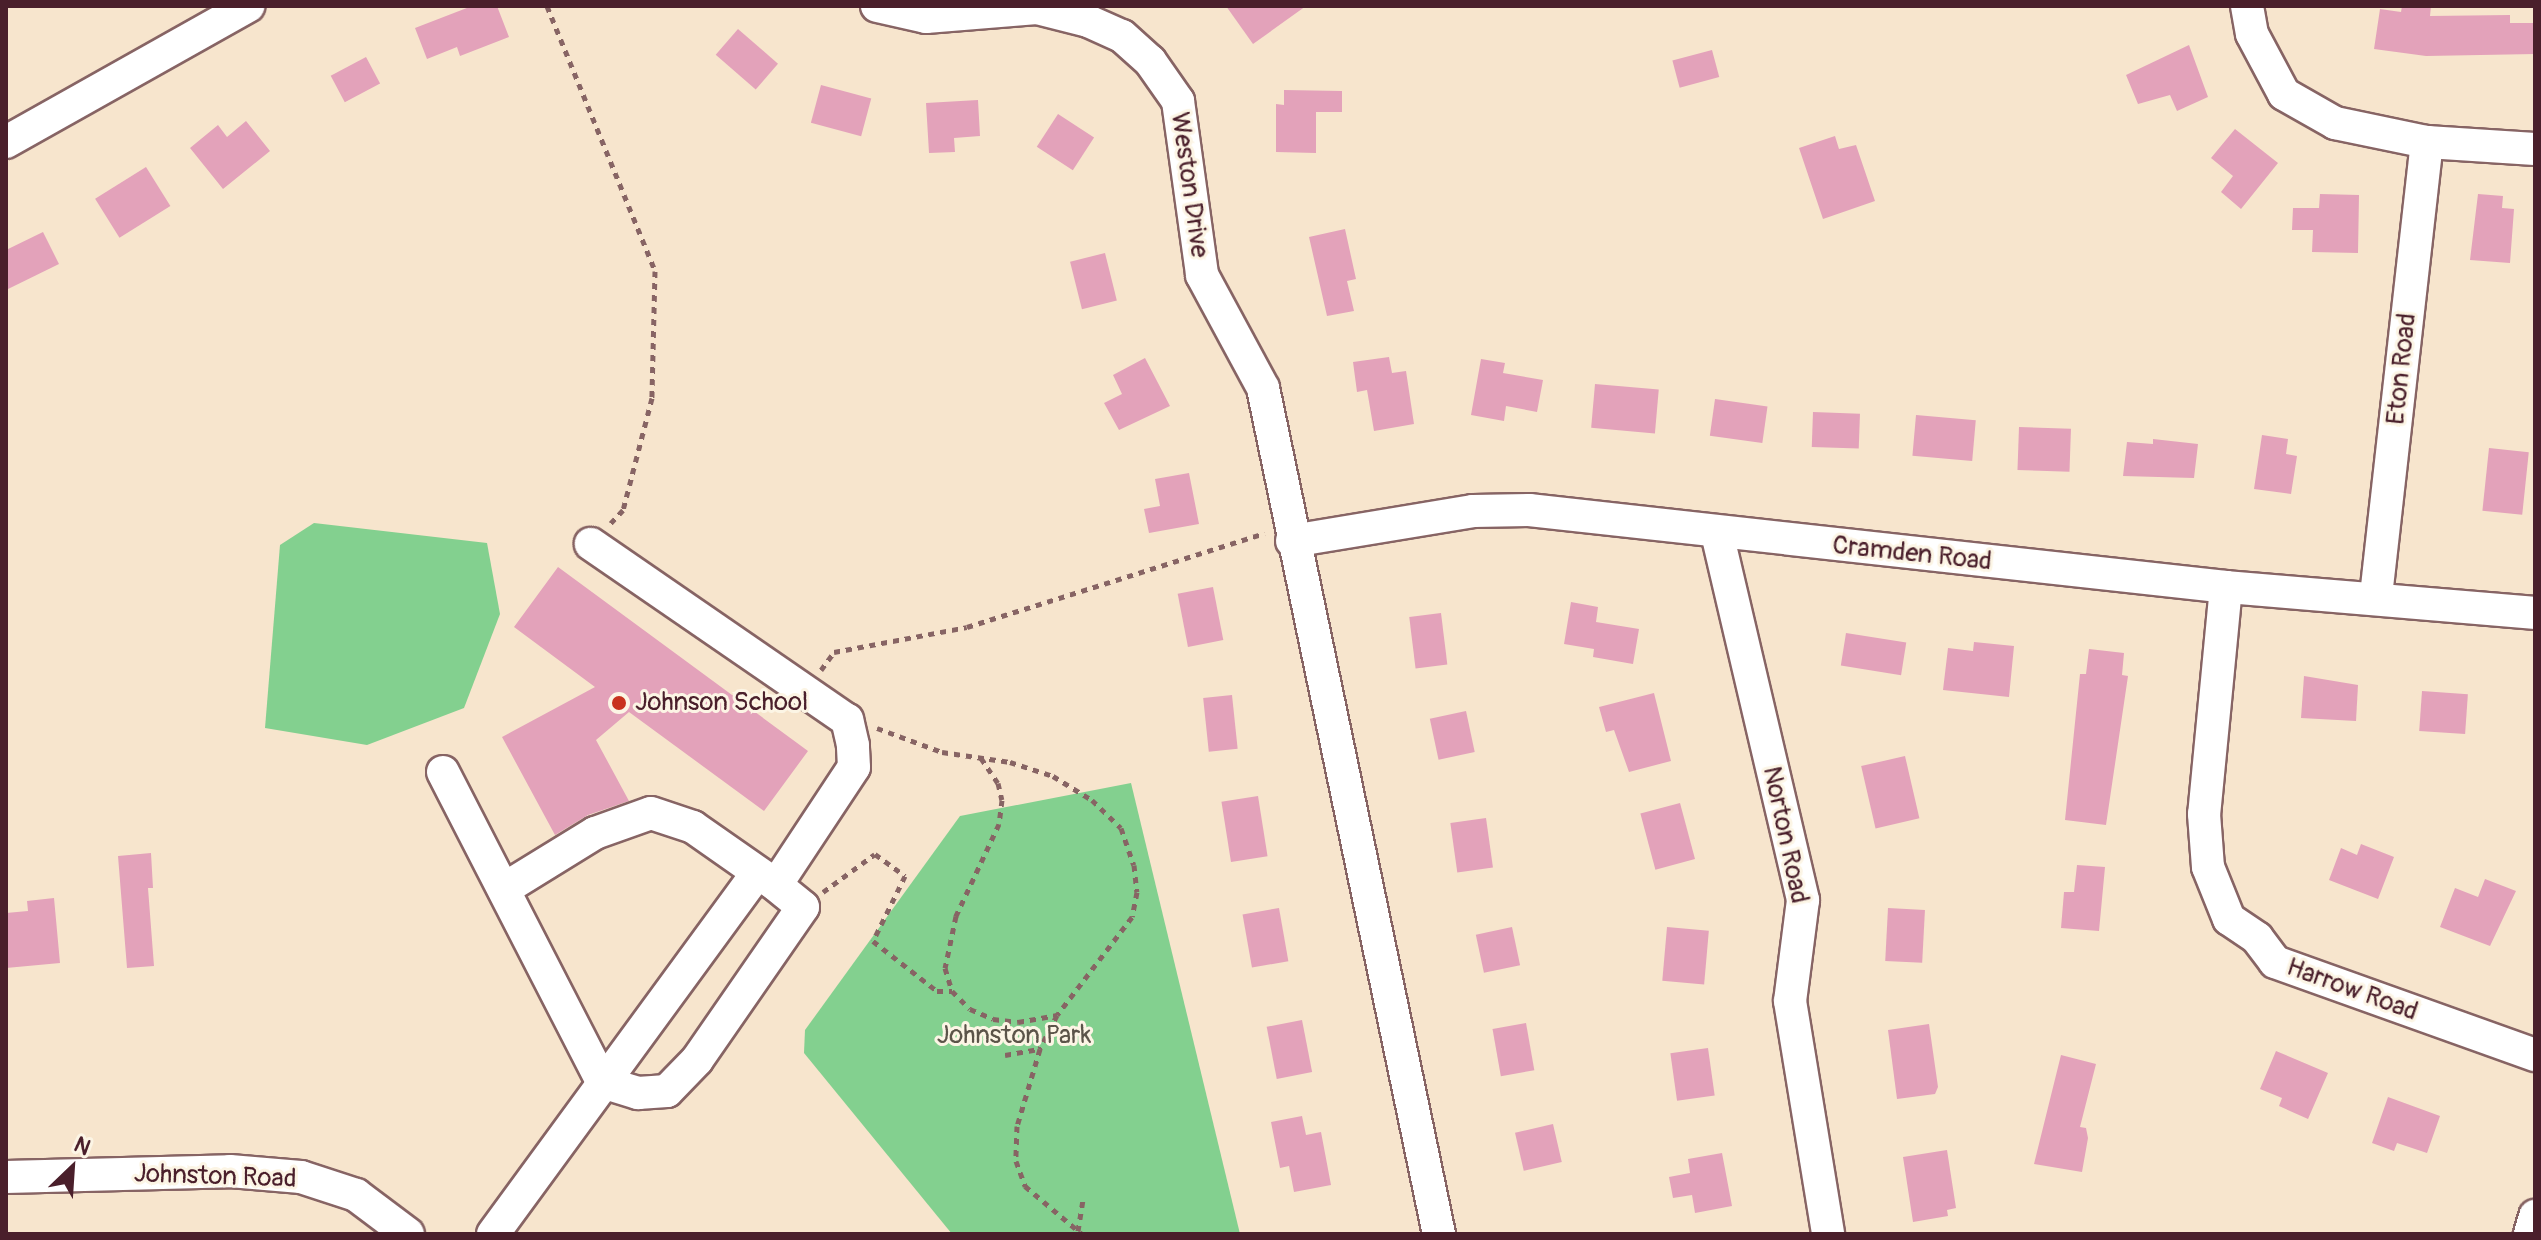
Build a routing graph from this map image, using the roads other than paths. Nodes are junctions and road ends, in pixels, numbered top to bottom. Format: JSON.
{"nodes":[{"id":1,"x":248,"y":6,"type":"edge"},
{"id":2,"x":877,"y":6,"type":"edge"},
{"id":3,"x":2247,"y":6,"type":"edge"},
{"id":4,"x":6,"y":142,"type":"edge"},
{"id":5,"x":2427,"y":142,"type":"junction"},
{"id":6,"x":2535,"y":149,"type":"edge"},
{"id":7,"x":1291,"y":533,"type":"junction"},
{"id":8,"x":1717,"y":533,"type":"junction"},
{"id":9,"x":591,"y":544,"type":"road end"},
{"id":10,"x":2226,"y":587,"type":"junction"},
{"id":11,"x":2376,"y":596,"type":"junction"},
{"id":12,"x":2535,"y":613,"type":"edge"},
{"id":13,"x":443,"y":772,"type":"dead end"},
{"id":14,"x":766,"y":879,"type":"junction"},
{"id":15,"x":504,"y":889,"type":"junction"},
{"id":16,"x":2535,"y":1055,"type":"edge"},
{"id":17,"x":602,"y":1082,"type":"junction"},
{"id":18,"x":6,"y":1177,"type":"edge"},
{"id":19,"x":2535,"y":1216,"type":"edge"},
{"id":20,"x":408,"y":1234,"type":"edge"},
{"id":21,"x":493,"y":1234,"type":"edge"},
{"id":22,"x":1439,"y":1234,"type":"edge"},
{"id":23,"x":1828,"y":1234,"type":"edge"},
{"id":24,"x":2530,"y":1234,"type":"edge"}],
"edges":[{"from":1,"to":4,"type":"street"},
{"from":2,"to":7,"type":"street","name":"Weston Drive"},
{"from":3,"to":5,"type":"street"},
{"from":5,"to":6,"type":"street"},
{"from":5,"to":11,"type":"street","name":"Eton Road"},
{"from":7,"to":8,"type":"street","name":"Cramden Road"},
{"from":7,"to":22,"type":"street"},
{"from":8,"to":10,"type":"street","name":"Cramden Road"},
{"from":8,"to":23,"type":"street","name":"Norton Road"},
{"from":9,"to":14,"type":"street"},
{"from":10,"to":11,"type":"street","name":"Cramden Road"},
{"from":10,"to":16,"type":"street","name":"Harrow Road"},
{"from":11,"to":12,"type":"street","name":"Cramden Road"},
{"from":13,"to":15,"type":"street"},
{"from":14,"to":15,"type":"street"},
{"from":14,"to":17,"type":"street"},
{"from":14,"to":17,"type":"street"},
{"from":15,"to":17,"type":"street"},
{"from":17,"to":21,"type":"street"},
{"from":18,"to":20,"type":"street","name":"Johnston Road"},
{"from":19,"to":24,"type":"street"}]}
